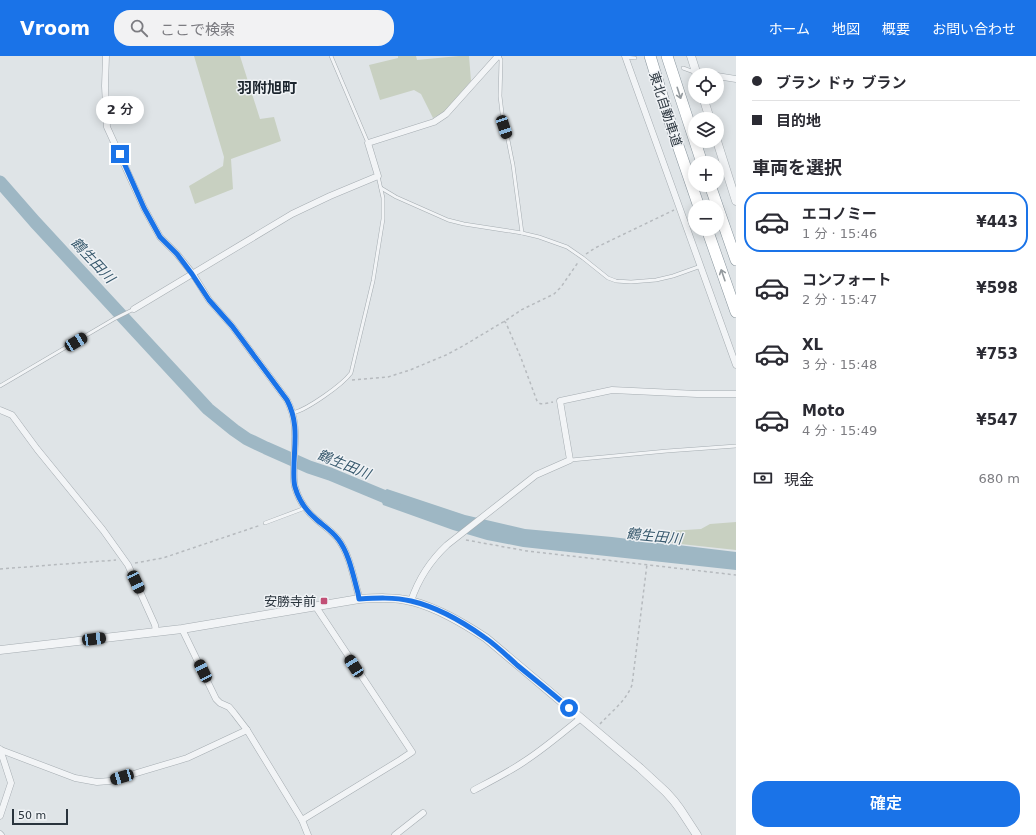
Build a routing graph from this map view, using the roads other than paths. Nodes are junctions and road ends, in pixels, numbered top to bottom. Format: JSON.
{"nodes":[{"id":1,"x":106,"y":56,"type":"edge"},
{"id":2,"x":331,"y":56,"type":"edge"},
{"id":3,"x":498,"y":56,"type":"edge"},
{"id":4,"x":624,"y":56,"type":"edge"},
{"id":5,"x":650,"y":56,"type":"edge"},
{"id":6,"x":668,"y":56,"type":"edge"},
{"id":7,"x":691,"y":56,"type":"edge"},
{"id":8,"x":635,"y":58,"type":"dead end"},
{"id":9,"x":682,"y":68,"type":"dead end"},
{"id":10,"x":694,"y":68,"type":"edge"},
{"id":11,"x":688,"y":71,"type":"edge"},
{"id":12,"x":724,"y":77,"type":"edge"},
{"id":13,"x":736,"y":79,"type":"edge"},
{"id":14,"x":368,"y":143,"type":"junction"},
{"id":15,"x":719,"y":148,"type":"edge"},
{"id":16,"x":700,"y":156,"type":"edge"},
{"id":17,"x":378,"y":176,"type":"junction"},
{"id":18,"x":381,"y":188,"type":"junction"},
{"id":19,"x":712,"y":192,"type":"edge"},
{"id":20,"x":697,"y":200,"type":"edge"},
{"id":21,"x":736,"y":202,"type":"edge"},
{"id":22,"x":522,"y":233,"type":"junction"},
{"id":23,"x":709,"y":236,"type":"edge"},
{"id":24,"x":736,"y":260,"type":"edge"},
{"id":25,"x":700,"y":266,"type":"junction"},
{"id":26,"x":192,"y":274,"type":"junction"},
{"id":27,"x":134,"y":309,"type":"joint"},
{"id":28,"x":736,"y":312,"type":"edge"},
{"id":29,"x":736,"y":365,"type":"edge"},
{"id":30,"x":0,"y":386,"type":"edge"},
{"id":31,"x":736,"y":394,"type":"edge"},
{"id":32,"x":0,"y":410,"type":"edge"},
{"id":33,"x":293,"y":412,"type":"junction"},
{"id":34,"x":736,"y":446,"type":"edge"},
{"id":35,"x":570,"y":460,"type":"junction"},
{"id":36,"x":305,"y":508,"type":"junction"},
{"id":37,"x":265,"y":524,"type":"road end"},
{"id":38,"x":359,"y":599,"type":"junction"},
{"id":39,"x":411,"y":601,"type":"junction"},
{"id":40,"x":316,"y":607,"type":"junction"},
{"id":41,"x":182,"y":629,"type":"junction"},
{"id":42,"x":156,"y":632,"type":"junction"},
{"id":43,"x":0,"y":650,"type":"edge"},
{"id":44,"x":581,"y":718,"type":"junction"},
{"id":45,"x":247,"y":730,"type":"junction"},
{"id":46,"x":1,"y":749,"type":"edge"},
{"id":47,"x":474,"y":790,"type":"dead end"},
{"id":48,"x":423,"y":813,"type":"dead end"},
{"id":49,"x":0,"y":816,"type":"edge"},
{"id":50,"x":302,"y":820,"type":"junction"},
{"id":51,"x":308,"y":835,"type":"edge"},
{"id":52,"x":395,"y":835,"type":"edge"},
{"id":53,"x":697,"y":835,"type":"edge"}],
"edges":[{"from":1,"to":26,"type":"street"},
{"from":2,"to":14,"type":"lane"},
{"from":3,"to":14,"type":"street"},
{"from":3,"to":22,"type":"lane"},
{"from":4,"to":8,"type":"lane"},
{"from":4,"to":25,"type":"street"},
{"from":5,"to":20,"type":"highway","name":"東北自動車道"},
{"from":6,"to":16,"type":"highway","name":"東北自動車道","one_way":true},
{"from":7,"to":10,"type":"street"},
{"from":9,"to":11,"type":"lane"},
{"from":12,"to":13,"type":"street"},
{"from":14,"to":17,"type":"street"},
{"from":15,"to":21,"type":"street"},
{"from":17,"to":18,"type":"lane"},
{"from":17,"to":26,"type":"street"},
{"from":18,"to":22,"type":"lane"},
{"from":18,"to":33,"type":"lane"},
{"from":19,"to":24,"type":"highway"},
{"from":22,"to":25,"type":"lane"},
{"from":28,"to":23,"type":"highway","one_way":true},
{"from":25,"to":29,"type":"street"},
{"from":26,"to":27,"type":"street"},
{"from":26,"to":33,"type":"street"},
{"from":27,"to":30,"type":"lane"},
{"from":31,"to":35,"type":"street"},
{"from":32,"to":42,"type":"street"},
{"from":33,"to":36,"type":"street"},
{"from":34,"to":35,"type":"lane"},
{"from":35,"to":39,"type":"street"},
{"from":36,"to":37,"type":"lane"},
{"from":36,"to":38,"type":"street"},
{"from":38,"to":39,"type":"street"},
{"from":38,"to":40,"type":"street"},
{"from":39,"to":44,"type":"street"},
{"from":40,"to":41,"type":"street"},
{"from":40,"to":50,"type":"street"},
{"from":41,"to":42,"type":"street"},
{"from":41,"to":45,"type":"street"},
{"from":42,"to":43,"type":"street"},
{"from":44,"to":47,"type":"street"},
{"from":44,"to":53,"type":"street"},
{"from":45,"to":46,"type":"street"},
{"from":45,"to":50,"type":"street"},
{"from":46,"to":49,"type":"street"},
{"from":48,"to":52,"type":"street"},
{"from":50,"to":51,"type":"street"}]}
